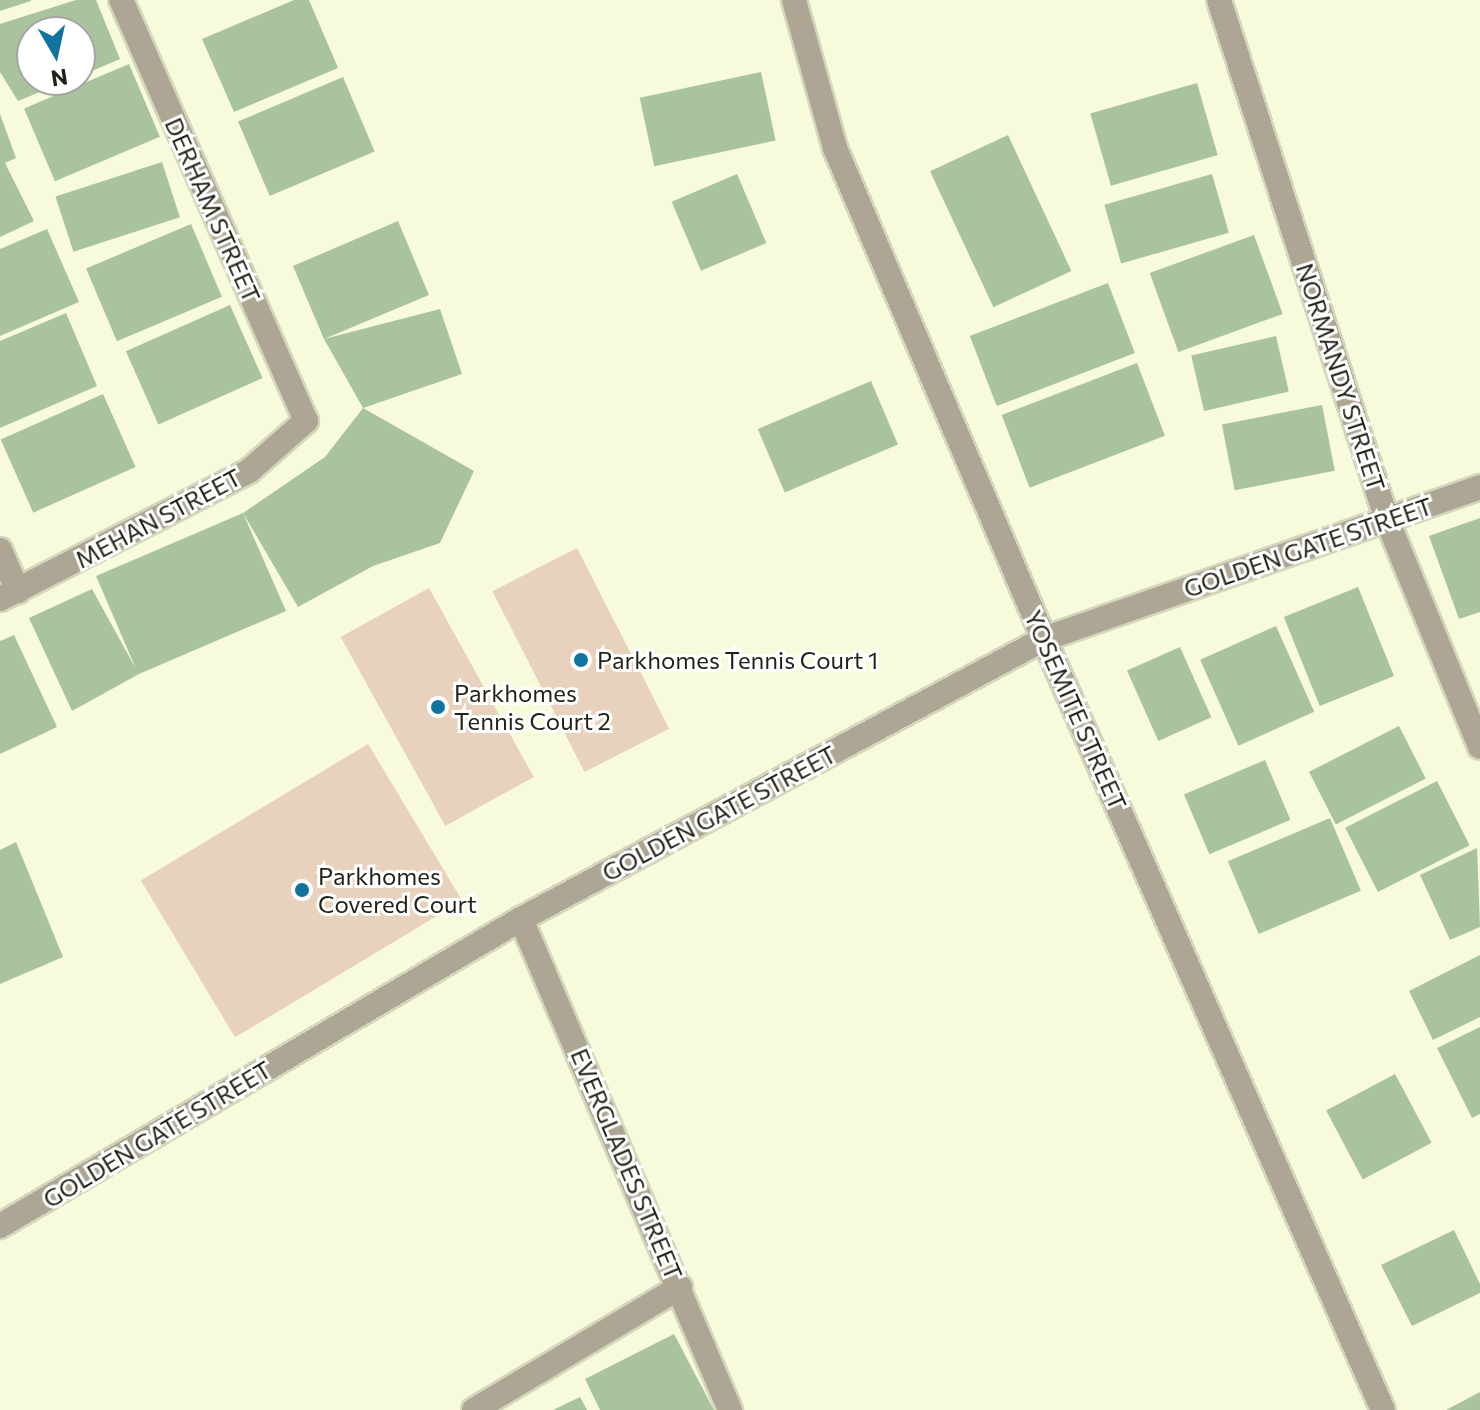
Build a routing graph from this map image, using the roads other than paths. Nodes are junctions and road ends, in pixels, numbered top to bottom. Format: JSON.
{"nodes":[{"id":1,"x":121,"y":0,"type":"edge"},
{"id":2,"x":794,"y":0,"type":"edge"},
{"id":3,"x":1219,"y":0,"type":"edge"},
{"id":4,"x":306,"y":421,"type":"joint"},
{"id":5,"x":1480,"y":487,"type":"edge"},
{"id":6,"x":1387,"y":520,"type":"junction"},
{"id":7,"x":0,"y":550,"type":"edge"},
{"id":8,"x":9,"y":595,"type":"edge"},
{"id":9,"x":1044,"y":639,"type":"junction"},
{"id":10,"x":1480,"y":747,"type":"edge"},
{"id":11,"x":521,"y":919,"type":"junction"},
{"id":12,"x":0,"y":1226,"type":"edge"},
{"id":13,"x":680,"y":1287,"type":"junction"},
{"id":14,"x":474,"y":1410,"type":"edge"},
{"id":15,"x":730,"y":1410,"type":"edge"},
{"id":16,"x":1383,"y":1410,"type":"edge"}],
"edges":[{"from":1,"to":4,"type":"street","name":"DERHAM STREET"},
{"from":2,"to":9,"type":"street","name":"YOSEMITE STREET"},
{"from":3,"to":6,"type":"street","name":"NORMANDY STREET"},
{"from":4,"to":8,"type":"street","name":"MEHAN STREET"},
{"from":5,"to":6,"type":"street","name":"GOLDEN GATE STREET"},
{"from":6,"to":9,"type":"street","name":"GOLDEN GATE STREET"},
{"from":6,"to":10,"type":"street","name":"NORMANDY STREET"},
{"from":7,"to":8,"type":"street"},
{"from":9,"to":11,"type":"street","name":"GOLDEN GATE STREET"},
{"from":9,"to":16,"type":"street","name":"YOSEMITE STREET"},
{"from":11,"to":12,"type":"street","name":"GOLDEN GATE STREET"},
{"from":11,"to":13,"type":"street","name":"EVERGLADES STREET"},
{"from":13,"to":14,"type":"street"},
{"from":13,"to":15,"type":"street","name":"EVERGLADES STREET"}]}
